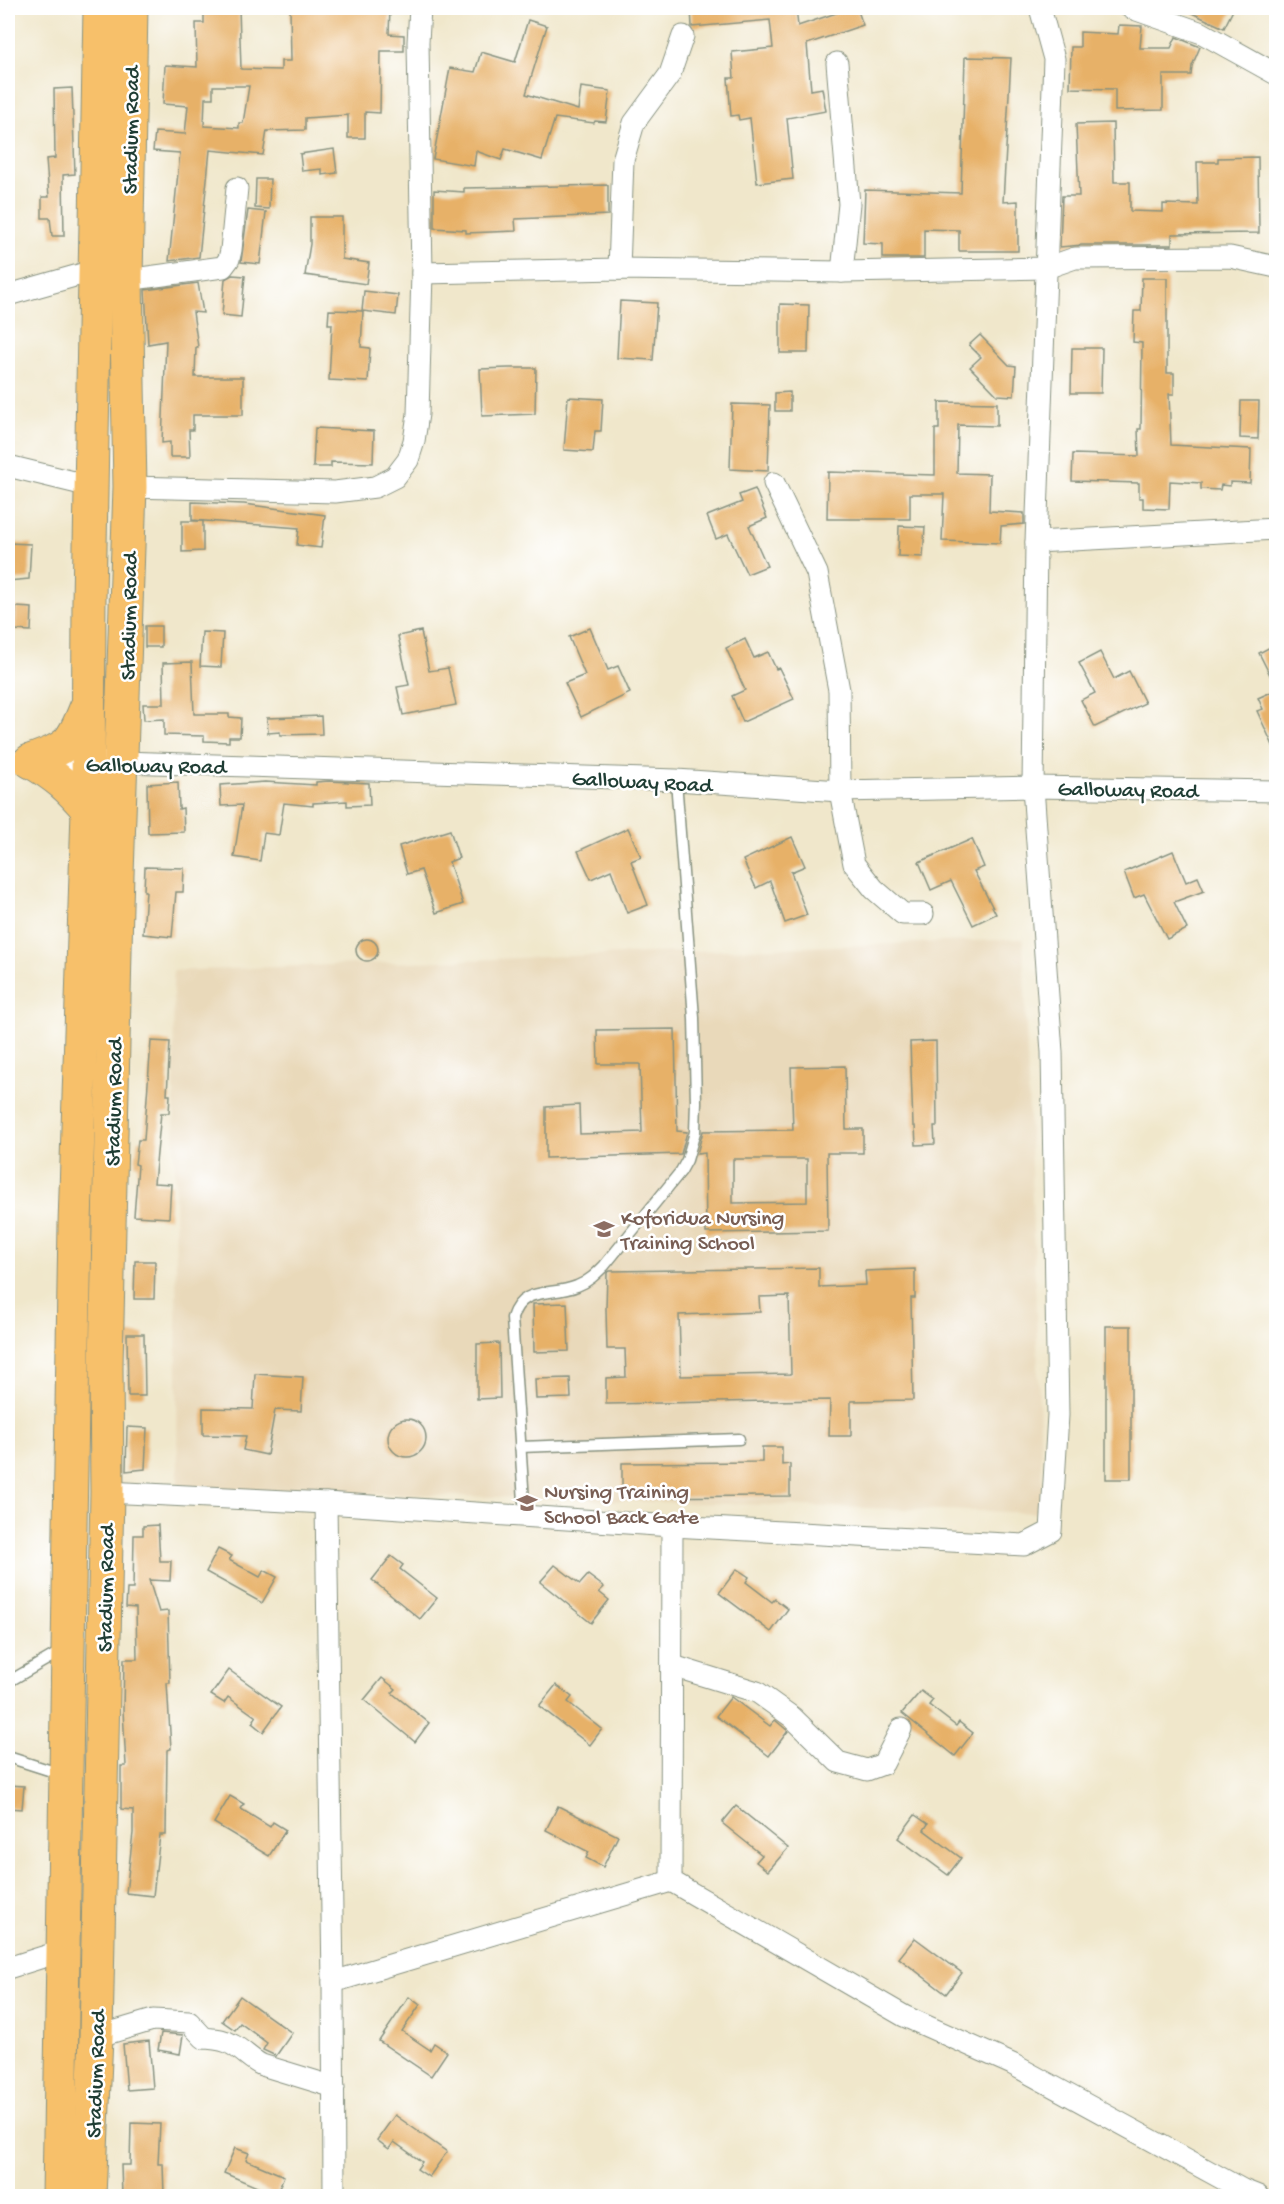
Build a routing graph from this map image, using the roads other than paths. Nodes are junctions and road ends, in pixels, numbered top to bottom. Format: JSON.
{"nodes":[{"id":1,"x":100,"y":8,"type":"edge"},
{"id":2,"x":131,"y":8,"type":"edge"},
{"id":3,"x":420,"y":8,"type":"edge"},
{"id":4,"x":1041,"y":8,"type":"edge"},
{"id":5,"x":1131,"y":8,"type":"edge"},
{"id":6,"x":683,"y":36,"type":"dead end"},
{"id":7,"x":837,"y":63,"type":"dead end"},
{"id":8,"x":1276,"y":74,"type":"edge"},
{"id":9,"x":113,"y":151,"type":"junction"},
{"id":10,"x":237,"y":188,"type":"dead end"},
{"id":11,"x":1276,"y":267,"type":"edge"},
{"id":12,"x":1046,"y":268,"type":"junction"},
{"id":13,"x":619,"y":269,"type":"junction"},
{"id":14,"x":842,"y":272,"type":"junction"},
{"id":15,"x":422,"y":273,"type":"junction"},
{"id":16,"x":111,"y":275,"type":"junction"},
{"id":17,"x":8,"y":295,"type":"edge"},
{"id":18,"x":8,"y":466,"type":"edge"},
{"id":19,"x":774,"y":483,"type":"dead end"},
{"id":20,"x":90,"y":486,"type":"junction"},
{"id":21,"x":130,"y":487,"type":"junction"},
{"id":22,"x":1276,"y":529,"type":"edge"},
{"id":23,"x":1036,"y":542,"type":"junction"},
{"id":24,"x":89,"y":701,"type":"junction"},
{"id":25,"x":19,"y":761,"type":"edge"},
{"id":26,"x":88,"y":762,"type":"junction"},
{"id":27,"x":122,"y":762,"type":"junction"},
{"id":28,"x":676,"y":780,"type":"junction"},
{"id":29,"x":1033,"y":787,"type":"junction"},
{"id":30,"x":840,"y":791,"type":"junction"},
{"id":31,"x":1276,"y":791,"type":"edge"},
{"id":32,"x":88,"y":810,"type":"junction"},
{"id":33,"x":923,"y":914,"type":"dead end"},
{"id":34,"x":739,"y":1438,"type":"dead end"},
{"id":35,"x":520,"y":1447,"type":"junction"},
{"id":36,"x":107,"y":1492,"type":"junction"},
{"id":37,"x":326,"y":1503,"type":"junction"},
{"id":38,"x":525,"y":1517,"type":"junction"},
{"id":39,"x":672,"y":1526,"type":"junction"},
{"id":40,"x":68,"y":1647,"type":"junction"},
{"id":41,"x":673,"y":1666,"type":"junction"},
{"id":42,"x":8,"y":1682,"type":"edge"},
{"id":43,"x":901,"y":1729,"type":"dead end"},
{"id":44,"x":8,"y":1757,"type":"edge"},
{"id":45,"x":66,"y":1776,"type":"junction"},
{"id":46,"x":671,"y":1881,"type":"junction"},
{"id":47,"x":62,"y":1951,"type":"junction"},
{"id":48,"x":8,"y":1968,"type":"edge"},
{"id":49,"x":333,"y":1982,"type":"junction"},
{"id":50,"x":96,"y":2052,"type":"junction"},
{"id":51,"x":61,"y":2057,"type":"junction"},
{"id":52,"x":334,"y":2086,"type":"junction"},
{"id":53,"x":59,"y":2196,"type":"edge"},
{"id":54,"x":89,"y":2196,"type":"edge"},
{"id":55,"x":334,"y":2196,"type":"edge"},
{"id":56,"x":1258,"y":2196,"type":"edge"}],
"edges":[{"from":1,"to":9,"type":"main road","name":"Stadium Road"},
{"from":2,"to":9,"type":"main road","name":"Stadium Road"},
{"from":3,"to":15,"type":"street"},
{"from":4,"to":12,"type":"street"},
{"from":5,"to":8,"type":"street"},
{"from":6,"to":13,"type":"street"},
{"from":7,"to":14,"type":"street"},
{"from":9,"to":16,"type":"main road","name":"Stadium Road"},
{"from":10,"to":16,"type":"street"},
{"from":11,"to":12,"type":"street"},
{"from":12,"to":14,"type":"street"},
{"from":12,"to":23,"type":"street"},
{"from":13,"to":14,"type":"street"},
{"from":13,"to":15,"type":"street"},
{"from":15,"to":21,"type":"street"},
{"from":16,"to":17,"type":"street"},
{"from":16,"to":20,"type":"main road","name":"Stadium Road"},
{"from":16,"to":21,"type":"main road","name":"Stadium Road"},
{"from":18,"to":20,"type":"street"},
{"from":19,"to":30,"type":"street"},
{"from":20,"to":24,"type":"main road","name":"Stadium Road"},
{"from":21,"to":27,"type":"main road","name":"Stadium Road"},
{"from":22,"to":23,"type":"street"},
{"from":23,"to":29,"type":"street"},
{"from":24,"to":25,"type":"main road"},
{"from":24,"to":26,"type":"main road","name":"Stadium Road"},
{"from":25,"to":26,"type":"street","name":"Galloway Road"},
{"from":25,"to":32,"type":"main road"},
{"from":26,"to":27,"type":"street","name":"Galloway Road"},
{"from":26,"to":32,"type":"main road","name":"Stadium Road"},
{"from":27,"to":28,"type":"street","name":"Galloway Road"},
{"from":27,"to":36,"type":"main road","name":"Stadium Road"},
{"from":28,"to":30,"type":"street","name":"Galloway Road"},
{"from":28,"to":35,"type":"lane"},
{"from":29,"to":30,"type":"street","name":"Galloway Road"},
{"from":29,"to":31,"type":"street","name":"Galloway Road"},
{"from":29,"to":39,"type":"street"},
{"from":30,"to":33,"type":"street"},
{"from":32,"to":40,"type":"main road","name":"Stadium Road"},
{"from":34,"to":35,"type":"lane"},
{"from":35,"to":38,"type":"lane"},
{"from":36,"to":37,"type":"street"},
{"from":36,"to":50,"type":"main road","name":"Stadium Road"},
{"from":37,"to":38,"type":"street"},
{"from":37,"to":49,"type":"street"},
{"from":38,"to":39,"type":"street"},
{"from":39,"to":41,"type":"street"},
{"from":40,"to":42,"type":"lane"},
{"from":40,"to":45,"type":"main road","name":"Stadium Road"},
{"from":41,"to":43,"type":"street"},
{"from":41,"to":46,"type":"street"},
{"from":44,"to":45,"type":"lane"},
{"from":45,"to":47,"type":"main road","name":"Stadium Road"},
{"from":46,"to":49,"type":"street"},
{"from":46,"to":56,"type":"street"},
{"from":47,"to":48,"type":"street"},
{"from":47,"to":51,"type":"main road","name":"Stadium Road"},
{"from":49,"to":52,"type":"street"},
{"from":50,"to":51,"type":"main road"},
{"from":50,"to":52,"type":"street"},
{"from":50,"to":54,"type":"main road","name":"Stadium Road"},
{"from":51,"to":53,"type":"main road","name":"Stadium Road"},
{"from":52,"to":55,"type":"street"}]}
